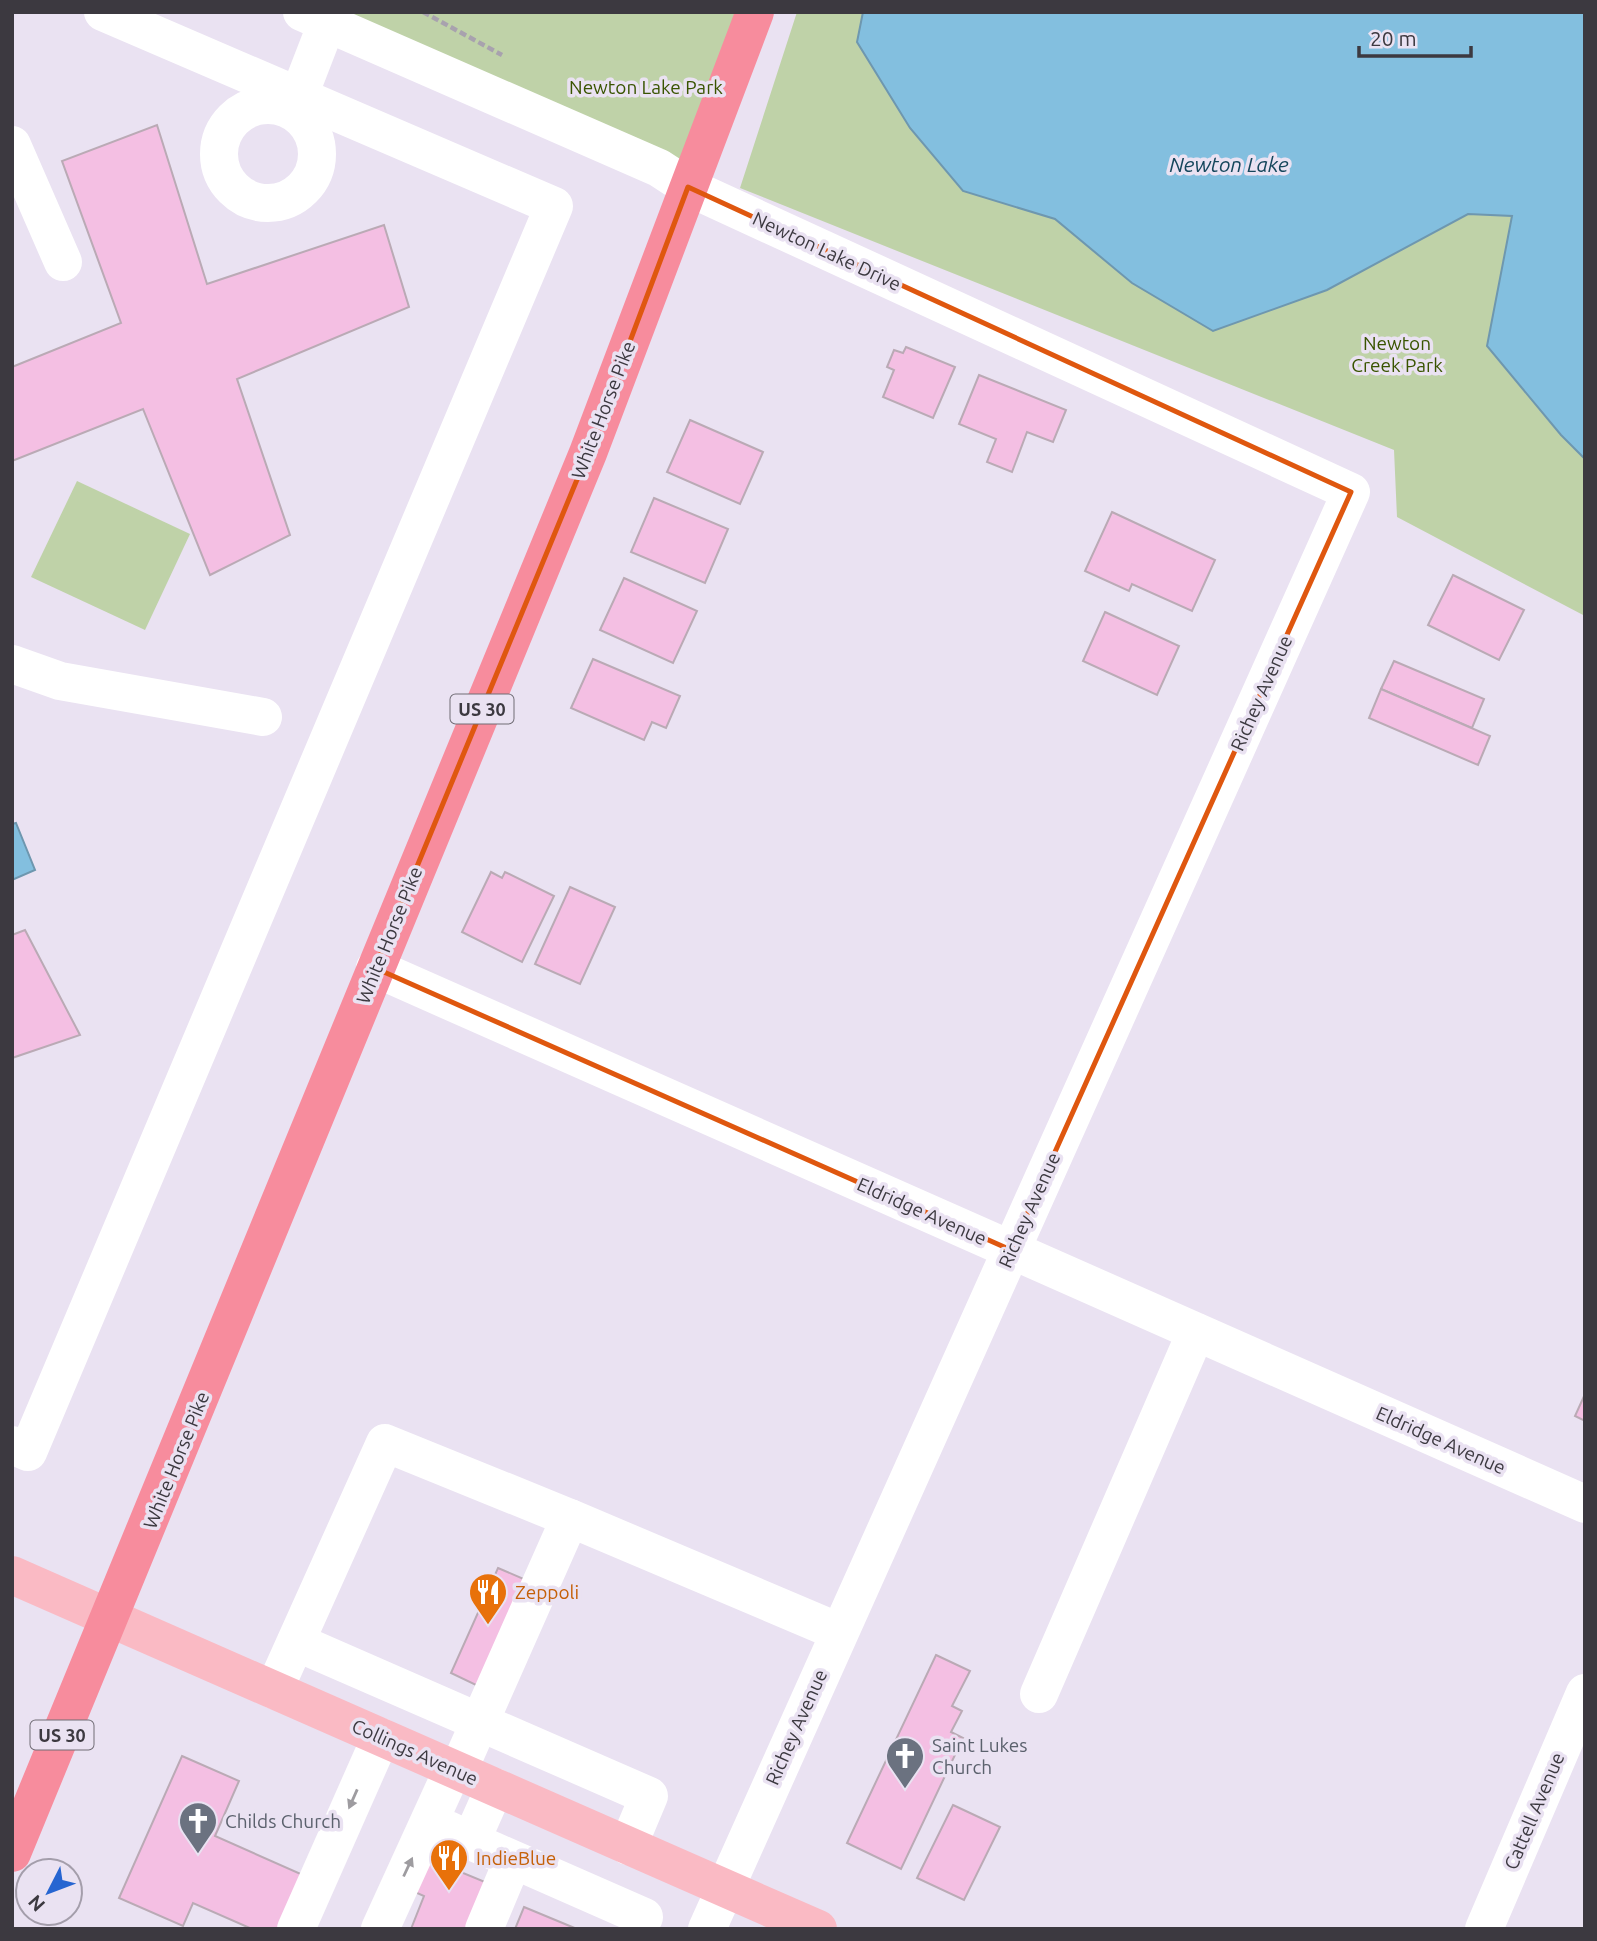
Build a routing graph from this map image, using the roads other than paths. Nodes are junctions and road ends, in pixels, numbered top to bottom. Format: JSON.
{"nodes":[{"id":1,"x":103,"y":12,"type":"edge"},
{"id":2,"x":755,"y":12,"type":"edge"},
{"id":3,"x":315,"y":18,"type":"edge"},
{"id":4,"x":296,"y":104,"type":"junction"},
{"id":5,"x":12,"y":145,"type":"edge"},
{"id":6,"x":688,"y":187,"type":"junction"},
{"id":7,"x":63,"y":262,"type":"dead end"},
{"id":8,"x":1351,"y":492,"type":"joint"},
{"id":9,"x":12,"y":664,"type":"edge"},
{"id":10,"x":263,"y":717,"type":"dead end"},
{"id":11,"x":375,"y":968,"type":"junction"},
{"id":12,"x":1012,"y":1250,"type":"junction"},
{"id":13,"x":1196,"y":1332,"type":"junction"},
{"id":14,"x":12,"y":1445,"type":"edge"},
{"id":15,"x":1585,"y":1504,"type":"edge"},
{"id":16,"x":570,"y":1518,"type":"junction"},
{"id":17,"x":12,"y":1575,"type":"edge"},
{"id":18,"x":111,"y":1618,"type":"junction"},
{"id":19,"x":839,"y":1632,"type":"junction"},
{"id":20,"x":296,"y":1642,"type":"junction"},
{"id":21,"x":274,"y":1690,"type":"junction"},
{"id":22,"x":1585,"y":1693,"type":"edge"},
{"id":23,"x":1039,"y":1694,"type":"dead end"},
{"id":24,"x":480,"y":1722,"type":"junction"},
{"id":25,"x":381,"y":1737,"type":"junction"},
{"id":26,"x":455,"y":1770,"type":"junction"},
{"id":27,"x":495,"y":1787,"type":"junction"},
{"id":28,"x":429,"y":1821,"type":"junction"},
{"id":29,"x":471,"y":1841,"type":"junction"},
{"id":30,"x":628,"y":1846,"type":"junction"},
{"id":31,"x":12,"y":1853,"type":"edge"},
{"id":32,"x":513,"y":1860,"type":"junction"},
{"id":33,"x":724,"y":1888,"type":"junction"},
{"id":34,"x":644,"y":1917,"type":"dead end"},
{"id":35,"x":296,"y":1929,"type":"edge"},
{"id":36,"x":380,"y":1929,"type":"edge"},
{"id":37,"x":484,"y":1929,"type":"edge"},
{"id":38,"x":707,"y":1929,"type":"edge"},
{"id":39,"x":818,"y":1929,"type":"edge"},
{"id":40,"x":1484,"y":1929,"type":"edge"}],
"edges":[{"from":1,"to":4,"type":"street"},
{"from":2,"to":6,"type":"highway","name":"White Horse Pike","number":"US 30"},
{"from":3,"to":4,"type":"street"},
{"from":3,"to":6,"type":"street","name":"Newton Lake Drive"},
{"from":4,"to":14,"type":"street"},
{"from":5,"to":7,"type":"street"},
{"from":6,"to":8,"type":"street","name":"Newton Lake Drive"},
{"from":6,"to":11,"type":"highway","name":"White Horse Pike","number":"US 30"},
{"from":8,"to":12,"type":"street","name":"Richey Avenue"},
{"from":9,"to":10,"type":"street"},
{"from":11,"to":12,"type":"street","name":"Eldridge Avenue"},
{"from":11,"to":18,"type":"highway","name":"White Horse Pike","number":"US 30"},
{"from":12,"to":13,"type":"street","name":"Eldridge Avenue"},
{"from":12,"to":19,"type":"street","name":"Richey Avenue"},
{"from":13,"to":15,"type":"street","name":"Eldridge Avenue"},
{"from":13,"to":23,"type":"street"},
{"from":16,"to":19,"type":"street"},
{"from":16,"to":20,"type":"street"},
{"from":16,"to":24,"type":"street"},
{"from":17,"to":18,"type":"main road","name":"Collings Avenue"},
{"from":18,"to":21,"type":"main road","name":"Collings Avenue"},
{"from":18,"to":31,"type":"highway","name":"White Horse Pike","number":"US 30"},
{"from":19,"to":33,"type":"street","name":"Richey Avenue"},
{"from":20,"to":21,"type":"street"},
{"from":20,"to":24,"type":"street"},
{"from":21,"to":25,"type":"main road","name":"Collings Avenue"},
{"from":22,"to":40,"type":"street","name":"Cattell Avenue"},
{"from":24,"to":26,"type":"street"},
{"from":24,"to":30,"type":"street"},
{"from":25,"to":26,"type":"main road","name":"Collings Avenue"},
{"from":25,"to":35,"type":"street","one_way":true},
{"from":26,"to":27,"type":"main road","name":"Collings Avenue"},
{"from":26,"to":28,"type":"street"},
{"from":27,"to":29,"type":"street"},
{"from":27,"to":30,"type":"main road","name":"Collings Avenue"},
{"from":28,"to":29,"type":"street"},
{"from":36,"to":28,"type":"street","one_way":true},
{"from":29,"to":32,"type":"street"},
{"from":30,"to":33,"type":"main road","name":"Collings Avenue"},
{"from":32,"to":34,"type":"street"},
{"from":32,"to":37,"type":"street"},
{"from":33,"to":38,"type":"street","name":"Richey Avenue"},
{"from":33,"to":39,"type":"main road","name":"Collings Avenue"}]}
